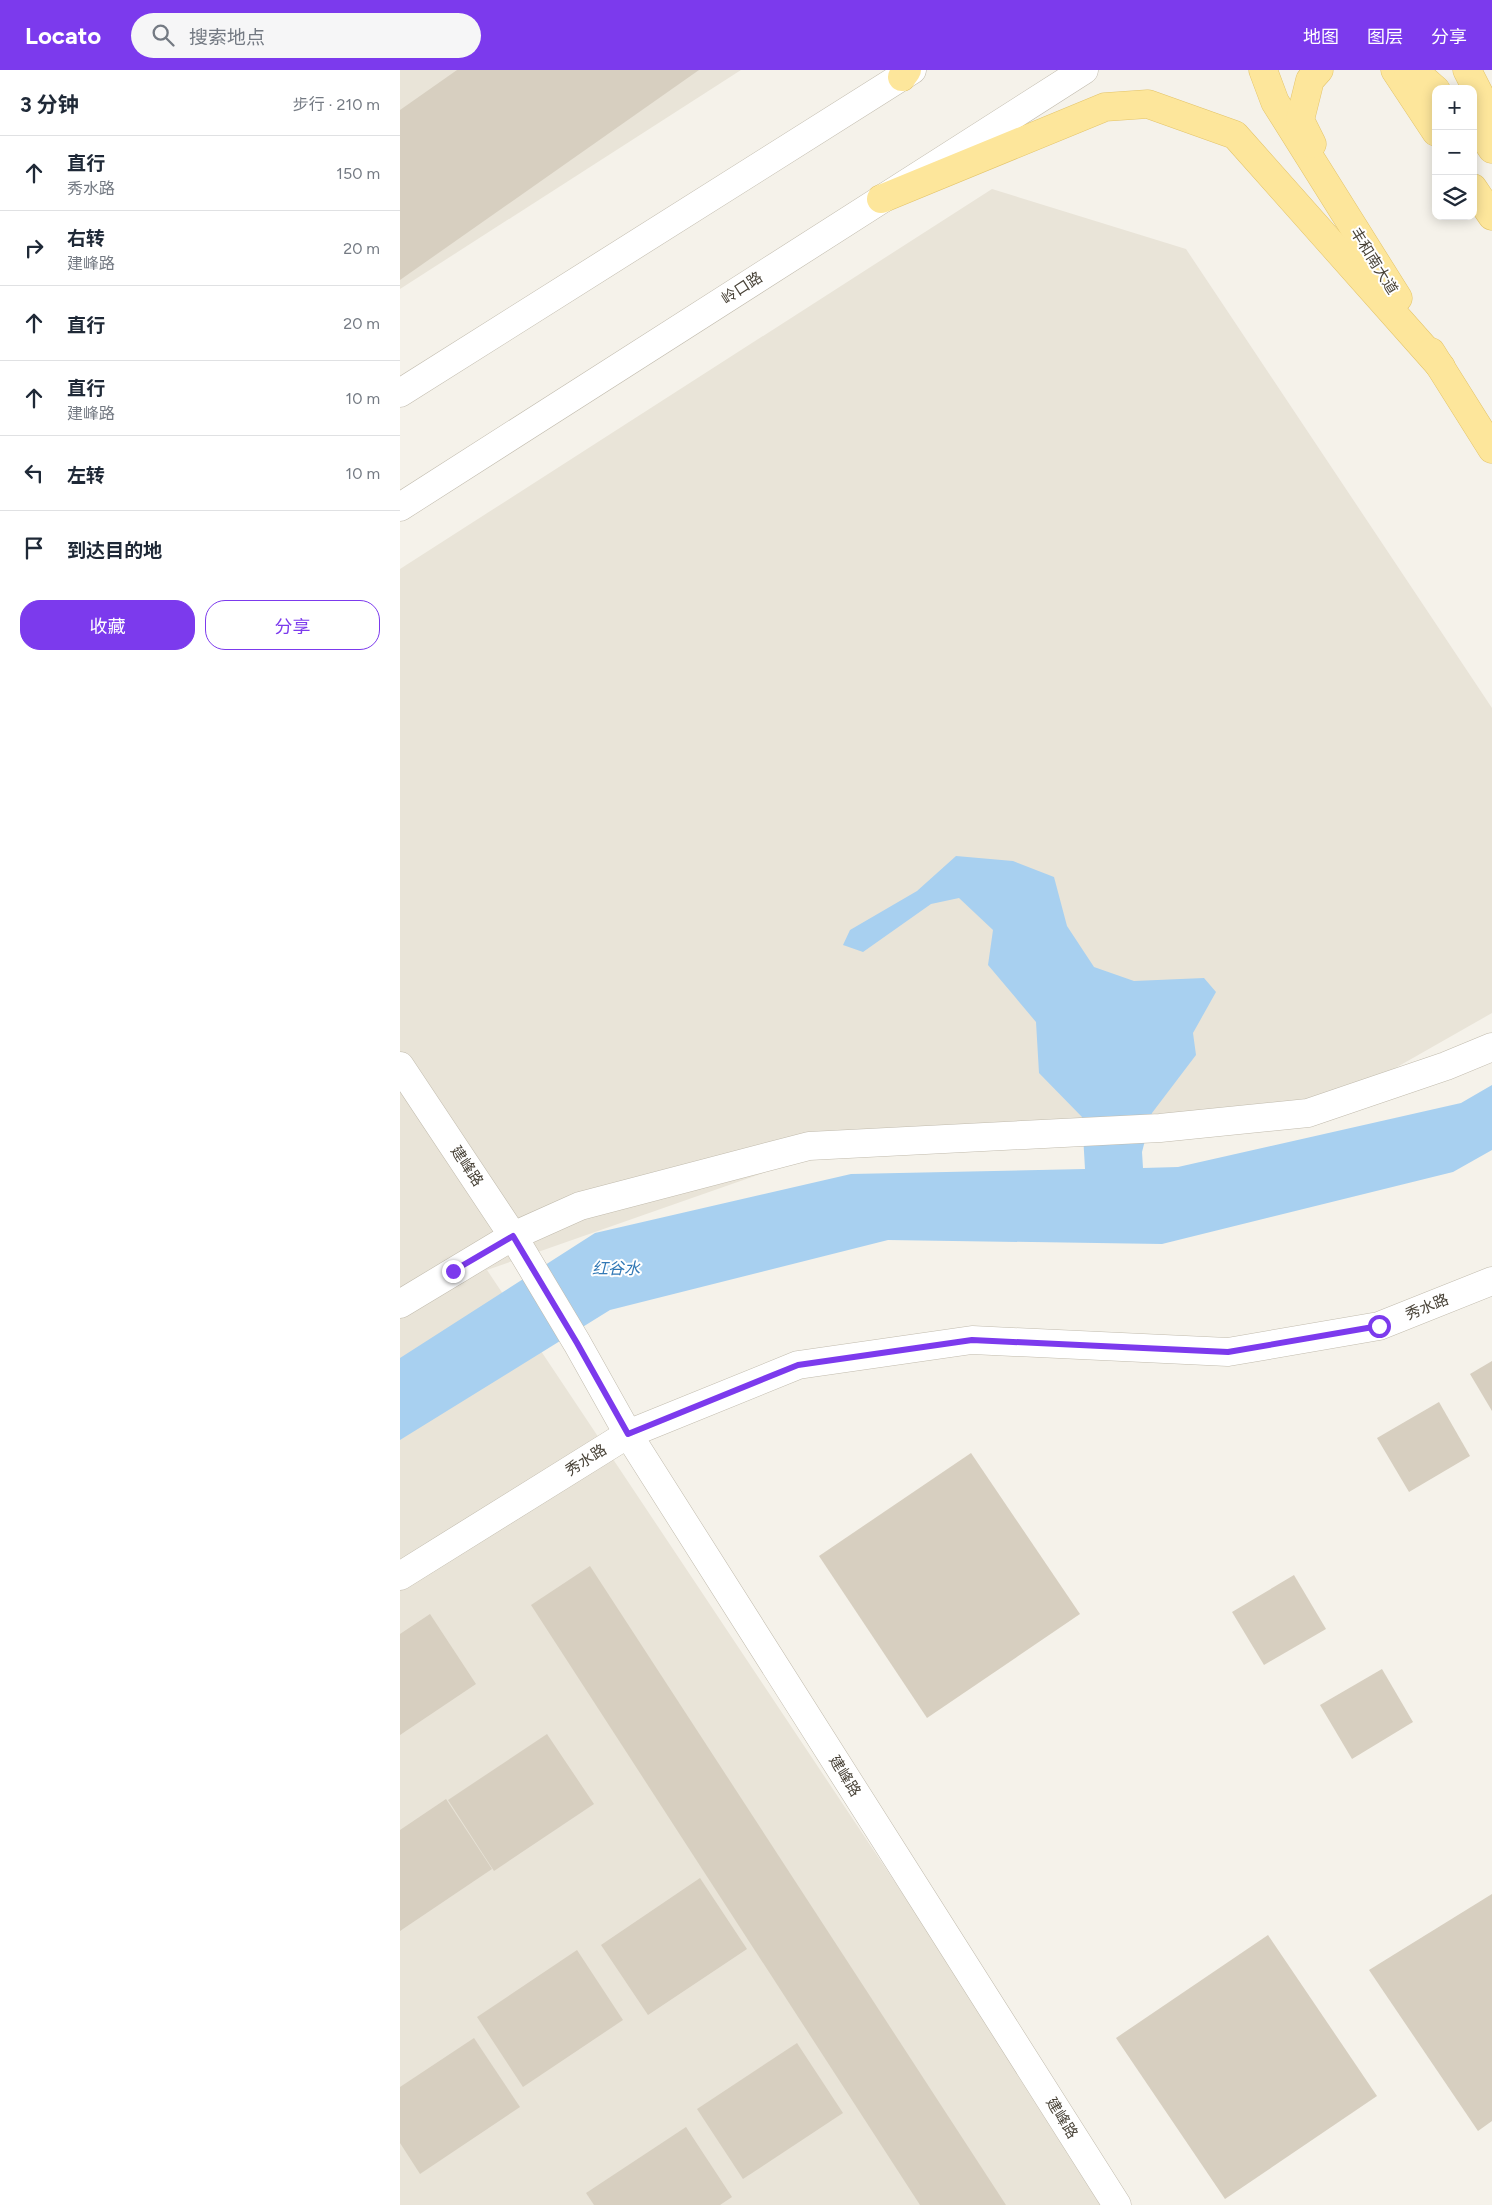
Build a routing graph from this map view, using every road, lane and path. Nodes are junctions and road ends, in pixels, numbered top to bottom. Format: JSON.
{"nodes":[{"id":1,"x":1084,"y":70,"type":"edge"},
{"id":2,"x":1262,"y":70,"type":"edge"},
{"id":3,"x":1319,"y":70,"type":"edge"},
{"id":4,"x":1395,"y":70,"type":"edge"},
{"id":5,"x":1408,"y":70,"type":"edge"},
{"id":6,"x":1440,"y":70,"type":"edge"},
{"id":7,"x":1466,"y":70,"type":"edge"},
{"id":8,"x":907,"y":72,"type":"edge"},
{"id":9,"x":1450,"y":85,"type":"edge"},
{"id":10,"x":1432,"y":86,"type":"edge"},
{"id":11,"x":1482,"y":129,"type":"edge"},
{"id":12,"x":1435,"y":130,"type":"edge"},
{"id":13,"x":1477,"y":194,"type":"edge"},
{"id":14,"x":882,"y":199,"type":"junction"},
{"id":15,"x":1492,"y":216,"type":"edge"},
{"id":16,"x":1347,"y":218,"type":"junction"},
{"id":17,"x":1440,"y":367,"type":"junction"},
{"id":18,"x":400,"y":393,"type":"edge"},
{"id":19,"x":1492,"y":448,"type":"edge"},
{"id":20,"x":400,"y":507,"type":"edge"},
{"id":21,"x":1492,"y":1047,"type":"edge"},
{"id":22,"x":400,"y":1066,"type":"edge"},
{"id":23,"x":513,"y":1236,"type":"junction"},
{"id":24,"x":1492,"y":1281,"type":"edge"},
{"id":25,"x":400,"y":1304,"type":"edge"},
{"id":26,"x":628,"y":1434,"type":"junction"},
{"id":27,"x":400,"y":1576,"type":"edge"},
{"id":28,"x":1117,"y":2205,"type":"edge"}],
"edges":[{"from":1,"to":14,"type":"street","name":"岭口路"},
{"from":2,"to":16,"type":"main road","name":"丰和南大道"},
{"from":3,"to":16,"type":"main road"},
{"from":4,"to":12,"type":"main road"},
{"from":5,"to":10,"type":"main road"},
{"from":6,"to":9,"type":"main road"},
{"from":7,"to":11,"type":"main road"},
{"from":8,"to":18,"type":"street"},
{"from":13,"to":15,"type":"main road"},
{"from":14,"to":17,"type":"main road"},
{"from":14,"to":20,"type":"street","name":"岭口路"},
{"from":16,"to":17,"type":"main road","name":"丰和南大道"},
{"from":17,"to":19,"type":"main road","name":"丰和南大道"},
{"from":21,"to":23,"type":"street"},
{"from":22,"to":23,"type":"street","name":"建峰路"},
{"from":23,"to":25,"type":"street"},
{"from":23,"to":26,"type":"street","name":"建峰路"},
{"from":24,"to":26,"type":"street","name":"秀水路"},
{"from":26,"to":27,"type":"street","name":"秀水路"},
{"from":26,"to":28,"type":"street","name":"建峰路"}]}
